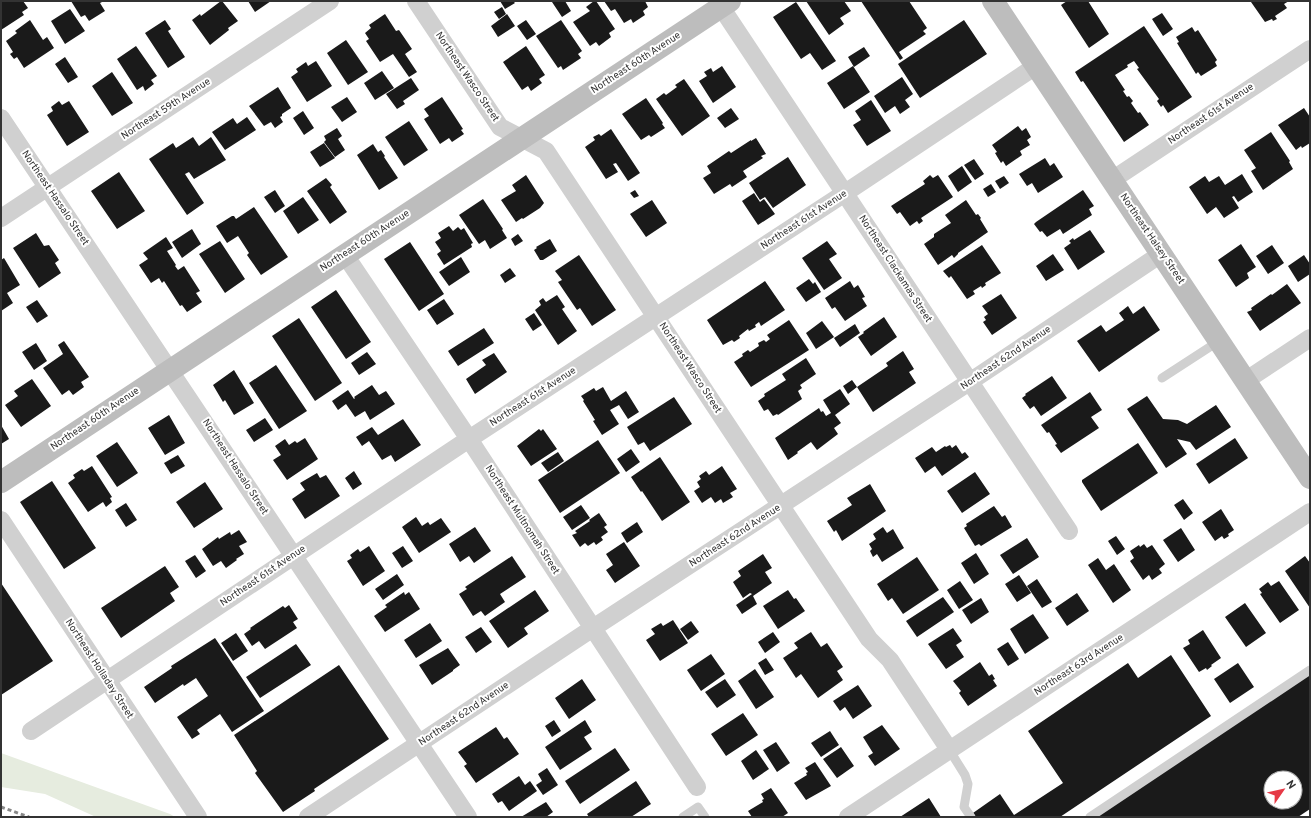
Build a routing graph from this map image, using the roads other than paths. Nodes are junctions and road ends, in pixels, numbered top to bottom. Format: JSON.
{"nodes":[{"id":1,"x":330,"y":1,"type":"edge"},
{"id":2,"x":416,"y":1,"type":"edge"},
{"id":3,"x":993,"y":1,"type":"edge"},
{"id":4,"x":726,"y":4,"type":"edge"},
{"id":5,"x":1310,"y":49,"type":"edge"},
{"id":6,"x":1036,"y":66,"type":"junction"},
{"id":7,"x":1,"y":118,"type":"edge"},
{"id":8,"x":522,"y":138,"type":"junction"},
{"id":9,"x":1112,"y":180,"type":"junction"},
{"id":10,"x":48,"y":187,"type":"junction"},
{"id":11,"x":845,"y":194,"type":"junction"},
{"id":12,"x":1,"y":218,"type":"edge"},
{"id":13,"x":1161,"y":254,"type":"junction"},
{"id":14,"x":344,"y":255,"type":"junction"},
{"id":15,"x":657,"y":317,"type":"junction"},
{"id":16,"x":1310,"y":338,"type":"edge"},
{"id":17,"x":1219,"y":341,"type":"junction"},
{"id":18,"x":170,"y":369,"type":"junction"},
{"id":19,"x":1162,"y":378,"type":"dead end"},
{"id":20,"x":1246,"y":381,"type":"junction"},
{"id":21,"x":969,"y":382,"type":"junction"},
{"id":22,"x":469,"y":439,"type":"junction"},
{"id":23,"x":1310,"y":478,"type":"edge"},
{"id":24,"x":1,"y":482,"type":"edge"},
{"id":25,"x":781,"y":506,"type":"junction"},
{"id":26,"x":1310,"y":512,"type":"edge"},
{"id":27,"x":1,"y":520,"type":"edge"},
{"id":28,"x":1069,"y":530,"type":"dead end"},
{"id":29,"x":293,"y":556,"type":"junction"},
{"id":30,"x":593,"y":628,"type":"junction"},
{"id":31,"x":1310,"y":670,"type":"edge"},
{"id":32,"x":107,"y":680,"type":"junction"},
{"id":33,"x":31,"y":731,"type":"dead end"},
{"id":34,"x":418,"y":744,"type":"junction"},
{"id":35,"x":950,"y":751,"type":"junction"},
{"id":36,"x":696,"y":787,"type":"dead end"},
{"id":37,"x":198,"y":817,"type":"edge"},
{"id":38,"x":308,"y":817,"type":"edge"},
{"id":39,"x":468,"y":817,"type":"edge"},
{"id":40,"x":684,"y":817,"type":"edge"},
{"id":41,"x":705,"y":817,"type":"edge"},
{"id":42,"x":848,"y":817,"type":"edge"},
{"id":43,"x":971,"y":817,"type":"edge"},
{"id":44,"x":1090,"y":817,"type":"edge"}],
"edges":[{"from":1,"to":10,"type":"street","name":"Northeast 59th Avenue"},
{"from":2,"to":8,"type":"street","name":"Northeast Wasco Street"},
{"from":3,"to":6,"type":"main road","name":"Northeast Halsey Street"},
{"from":4,"to":8,"type":"main road","name":"Northeast 60th Avenue"},
{"from":4,"to":11,"type":"street","name":"Northeast Clackamas Street"},
{"from":5,"to":9,"type":"street","name":"Northeast 61st Avenue"},
{"from":6,"to":9,"type":"main road","name":"Northeast Halsey Street"},
{"from":6,"to":11,"type":"street","name":"Northeast 61st Avenue"},
{"from":7,"to":10,"type":"street","name":"Northeast Hassalo Street"},
{"from":8,"to":14,"type":"main road","name":"Northeast 60th Avenue"},
{"from":8,"to":15,"type":"street","name":"Northeast Wasco Street"},
{"from":9,"to":13,"type":"main road","name":"Northeast Halsey Street"},
{"from":10,"to":12,"type":"street","name":"Northeast 59th Avenue"},
{"from":10,"to":18,"type":"street","name":"Northeast Hassalo Street"},
{"from":11,"to":15,"type":"street","name":"Northeast 61st Avenue"},
{"from":11,"to":21,"type":"street","name":"Northeast Clackamas Street"},
{"from":13,"to":17,"type":"main road","name":"Northeast Halsey Street"},
{"from":13,"to":21,"type":"street","name":"Northeast 62nd Avenue"},
{"from":14,"to":18,"type":"main road","name":"Northeast 60th Avenue"},
{"from":14,"to":22,"type":"street","name":"Northeast Multnomah Street"},
{"from":15,"to":22,"type":"street","name":"Northeast 61st Avenue"},
{"from":15,"to":25,"type":"street","name":"Northeast Wasco Street"},
{"from":16,"to":20,"type":"street"},
{"from":17,"to":19,"type":"lane"},
{"from":17,"to":20,"type":"main road","name":"Northeast Halsey Street"},
{"from":18,"to":24,"type":"main road","name":"Northeast 60th Avenue"},
{"from":18,"to":29,"type":"street","name":"Northeast Hassalo Street"},
{"from":20,"to":23,"type":"main road","name":"Northeast Halsey Street"},
{"from":21,"to":25,"type":"street","name":"Northeast 62nd Avenue"},
{"from":21,"to":28,"type":"street","name":"Northeast Clackamas Street"},
{"from":22,"to":29,"type":"street","name":"Northeast 61st Avenue"},
{"from":22,"to":30,"type":"street","name":"Northeast Multnomah Street"},
{"from":25,"to":30,"type":"street","name":"Northeast 62nd Avenue"},
{"from":25,"to":35,"type":"street","name":"Northeast Wasco Street"},
{"from":26,"to":35,"type":"street","name":"Northeast 63rd Avenue"},
{"from":27,"to":32,"type":"street","name":"Northeast Holladay Street"},
{"from":29,"to":32,"type":"street","name":"Northeast 61st Avenue"},
{"from":29,"to":34,"type":"street","name":"Northeast Hassalo Street"},
{"from":30,"to":34,"type":"street","name":"Northeast 62nd Avenue"},
{"from":30,"to":36,"type":"street","name":"Northeast Multnomah Street"},
{"from":31,"to":44,"type":"lane"},
{"from":32,"to":33,"type":"street","name":"Northeast 61st Avenue"},
{"from":32,"to":37,"type":"street","name":"Northeast Holladay Street"},
{"from":34,"to":38,"type":"street","name":"Northeast 62nd Avenue"},
{"from":34,"to":39,"type":"street","name":"Northeast Hassalo Street"},
{"from":35,"to":42,"type":"street","name":"Northeast 63rd Avenue"},
{"from":35,"to":43,"type":"lane"},
{"from":40,"to":41,"type":"lane"}]}
